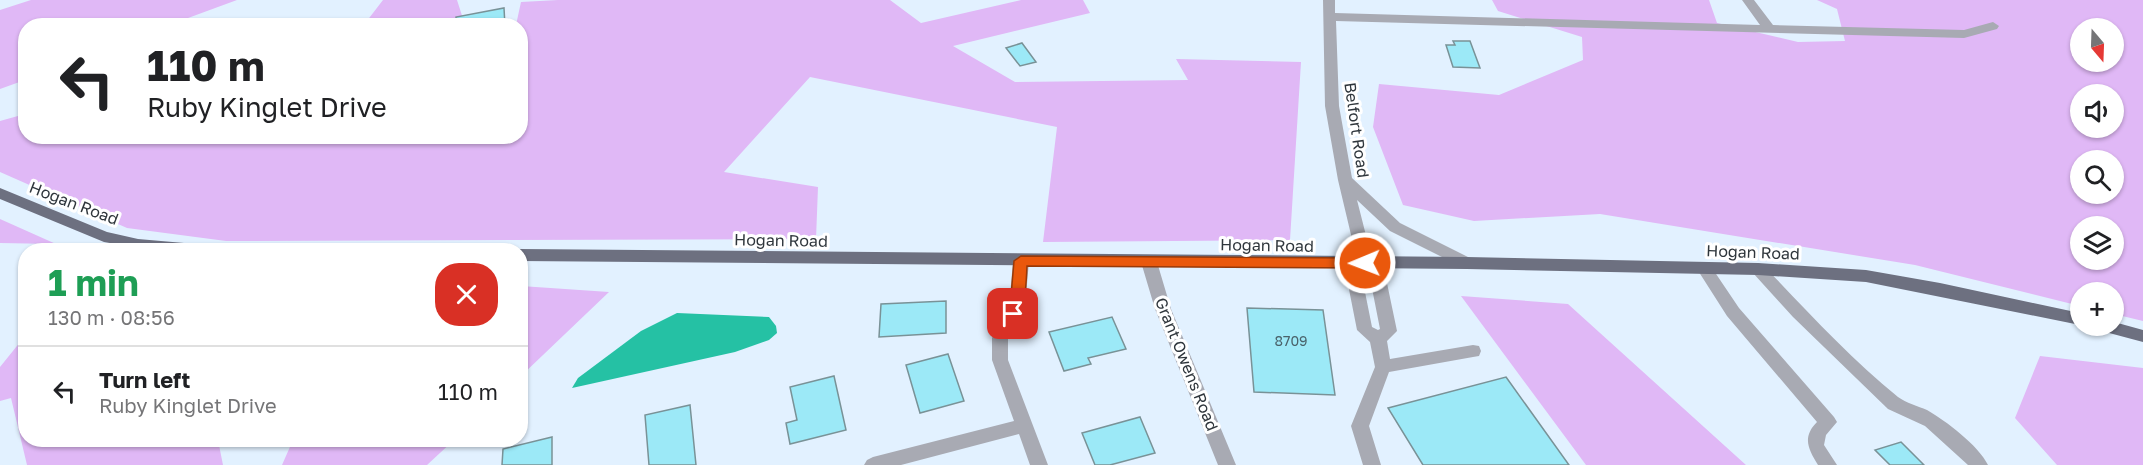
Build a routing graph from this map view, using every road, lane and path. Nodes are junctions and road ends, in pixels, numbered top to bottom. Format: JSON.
{"nodes":[{"id":1,"x":1329,"y":0,"type":"edge"},
{"id":2,"x":1748,"y":0,"type":"edge"},
{"id":3,"x":1329,"y":17,"type":"junction"},
{"id":4,"x":1993,"y":26,"type":"dead end"},
{"id":5,"x":1769,"y":28,"type":"junction"},
{"id":6,"x":1345,"y":180,"type":"junction"},
{"id":7,"x":0,"y":193,"type":"edge"},
{"id":8,"x":133,"y":243,"type":"edge"},
{"id":9,"x":528,"y":255,"type":"edge"},
{"id":10,"x":1021,"y":261,"type":"junction"},
{"id":11,"x":1149,"y":262,"type":"junction"},
{"id":12,"x":1467,"y":263,"type":"junction"},
{"id":13,"x":1364,"y":264,"type":"junction"},
{"id":14,"x":1705,"y":269,"type":"junction"},
{"id":15,"x":1758,"y":269,"type":"junction"},
{"id":16,"x":2070,"y":318,"type":"edge"},
{"id":17,"x":2124,"y":331,"type":"edge"},
{"id":18,"x":2143,"y":336,"type":"edge"},
{"id":19,"x":1378,"y":339,"type":"junction"},
{"id":20,"x":1473,"y":351,"type":"dead end"},
{"id":21,"x":1383,"y":367,"type":"junction"},
{"id":22,"x":1024,"y":425,"type":"junction"},
{"id":23,"x":873,"y":465,"type":"edge"},
{"id":24,"x":1039,"y":465,"type":"edge"},
{"id":25,"x":1227,"y":465,"type":"edge"},
{"id":26,"x":1372,"y":465,"type":"edge"},
{"id":27,"x":1828,"y":465,"type":"edge"},
{"id":28,"x":1979,"y":465,"type":"edge"}],
"edges":[{"from":1,"to":3,"type":"street","name":"Belfort Road"},
{"from":2,"to":5,"type":"street"},
{"from":3,"to":5,"type":"street"},
{"from":3,"to":6,"type":"street","name":"Belfort Road"},
{"from":4,"to":5,"type":"street"},
{"from":6,"to":12,"type":"street"},
{"from":6,"to":13,"type":"street","name":"Belfort Road"},
{"from":7,"to":8,"type":"main road","name":"Hogan Road"},
{"from":9,"to":10,"type":"main road","name":"Hogan Road"},
{"from":10,"to":11,"type":"main road","name":"Hogan Road"},
{"from":10,"to":22,"type":"street"},
{"from":11,"to":13,"type":"main road","name":"Hogan Road"},
{"from":11,"to":25,"type":"street","name":"Grant Owens Road"},
{"from":12,"to":13,"type":"main road","name":"Hogan Road"},
{"from":12,"to":14,"type":"main road","name":"Hogan Road"},
{"from":13,"to":19,"type":"street"},
{"from":13,"to":19,"type":"street"},
{"from":14,"to":15,"type":"main road","name":"Hogan Road"},
{"from":14,"to":27,"type":"street"},
{"from":15,"to":16,"type":"main road","name":"Hogan Road"},
{"from":15,"to":28,"type":"street"},
{"from":17,"to":18,"type":"main road"},
{"from":19,"to":21,"type":"street"},
{"from":20,"to":21,"type":"street"},
{"from":21,"to":26,"type":"street"},
{"from":22,"to":23,"type":"street"},
{"from":22,"to":24,"type":"street"}]}
